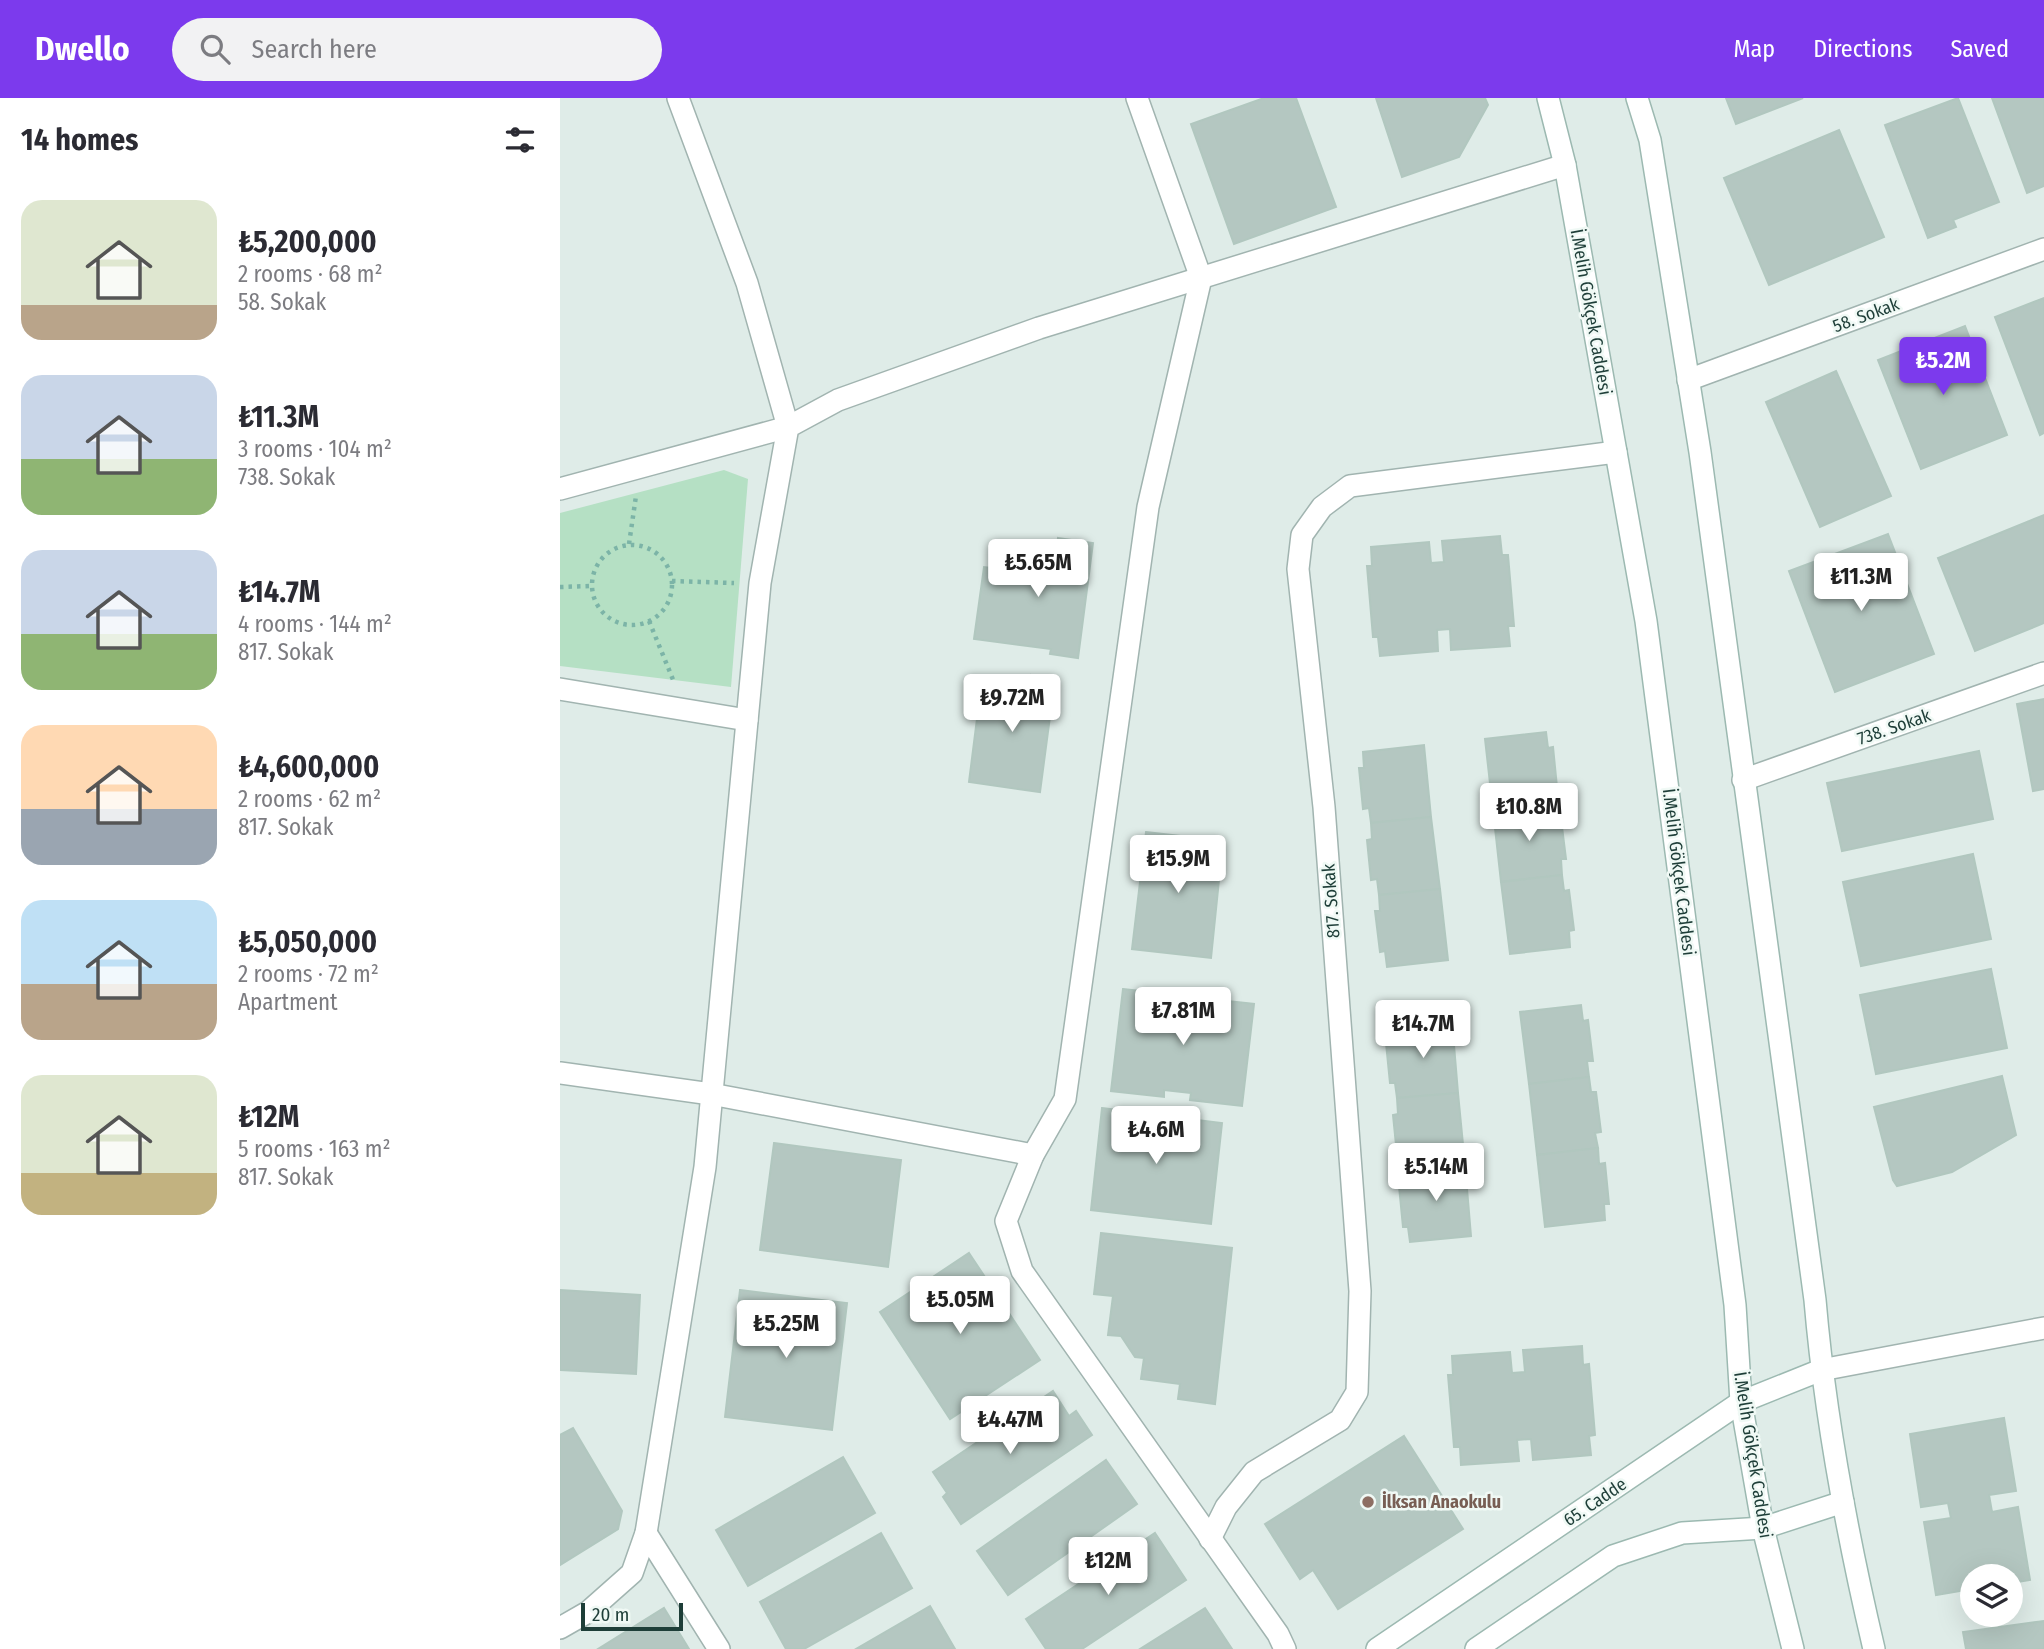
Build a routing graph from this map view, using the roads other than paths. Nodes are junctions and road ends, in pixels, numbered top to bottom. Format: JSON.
{"nodes":[{"id":1,"x":678,"y":98,"type":"edge"},
{"id":2,"x":1136,"y":98,"type":"edge"},
{"id":3,"x":1548,"y":98,"type":"edge"},
{"id":4,"x":1637,"y":98,"type":"edge"},
{"id":5,"x":1565,"y":165,"type":"junction"},
{"id":6,"x":2044,"y":249,"type":"edge"},
{"id":7,"x":1201,"y":278,"type":"junction"},
{"id":8,"x":1688,"y":380,"type":"junction"},
{"id":9,"x":788,"y":427,"type":"junction"},
{"id":10,"x":1616,"y":452,"type":"junction"},
{"id":11,"x":560,"y":488,"type":"edge"},
{"id":12,"x":2044,"y":673,"type":"edge"},
{"id":13,"x":560,"y":690,"type":"edge"},
{"id":14,"x":747,"y":720,"type":"junction"},
{"id":15,"x":1743,"y":780,"type":"junction"},
{"id":16,"x":560,"y":1073,"type":"edge"},
{"id":17,"x":711,"y":1094,"type":"junction"},
{"id":18,"x":1032,"y":1155,"type":"junction"},
{"id":19,"x":2044,"y":1328,"type":"edge"},
{"id":20,"x":1821,"y":1370,"type":"junction"},
{"id":21,"x":1741,"y":1402,"type":"junction"},
{"id":22,"x":1843,"y":1502,"type":"junction"},
{"id":23,"x":1763,"y":1528,"type":"junction"},
{"id":24,"x":646,"y":1533,"type":"junction"},
{"id":25,"x":1210,"y":1539,"type":"junction"},
{"id":26,"x":560,"y":1628,"type":"edge"},
{"id":27,"x":719,"y":1649,"type":"edge"},
{"id":28,"x":1285,"y":1649,"type":"edge"},
{"id":29,"x":1377,"y":1649,"type":"edge"},
{"id":30,"x":1476,"y":1649,"type":"edge"},
{"id":31,"x":1793,"y":1649,"type":"edge"},
{"id":32,"x":1874,"y":1649,"type":"edge"}],
"edges":[{"from":1,"to":9,"type":"street"},
{"from":2,"to":7,"type":"street"},
{"from":3,"to":5,"type":"street","name":"İ.Melih Gökçek Caddesi"},
{"from":4,"to":8,"type":"street"},
{"from":5,"to":7,"type":"street"},
{"from":5,"to":10,"type":"street","name":"İ.Melih Gökçek Caddesi"},
{"from":6,"to":8,"type":"street","name":"58. Sokak"},
{"from":7,"to":9,"type":"street"},
{"from":7,"to":18,"type":"street"},
{"from":8,"to":15,"type":"street"},
{"from":9,"to":11,"type":"street"},
{"from":9,"to":14,"type":"street"},
{"from":10,"to":21,"type":"street","name":"İ.Melih Gökçek Caddesi"},
{"from":10,"to":25,"type":"street","name":"817. Sokak"},
{"from":12,"to":15,"type":"street","name":"738. Sokak"},
{"from":13,"to":14,"type":"street"},
{"from":14,"to":17,"type":"street"},
{"from":15,"to":20,"type":"street"},
{"from":16,"to":17,"type":"street"},
{"from":17,"to":18,"type":"street"},
{"from":17,"to":24,"type":"street"},
{"from":18,"to":25,"type":"street"},
{"from":19,"to":20,"type":"street","name":"65. Cadde"},
{"from":20,"to":21,"type":"street","name":"65. Cadde"},
{"from":20,"to":22,"type":"street"},
{"from":21,"to":23,"type":"street","name":"İ.Melih Gökçek Caddesi"},
{"from":21,"to":29,"type":"street","name":"65. Cadde"},
{"from":22,"to":23,"type":"street"},
{"from":22,"to":32,"type":"street"},
{"from":23,"to":30,"type":"street"},
{"from":23,"to":31,"type":"street","name":"İ.Melih Gökçek Caddesi"},
{"from":24,"to":26,"type":"street"},
{"from":24,"to":27,"type":"street"},
{"from":25,"to":28,"type":"street"}]}
